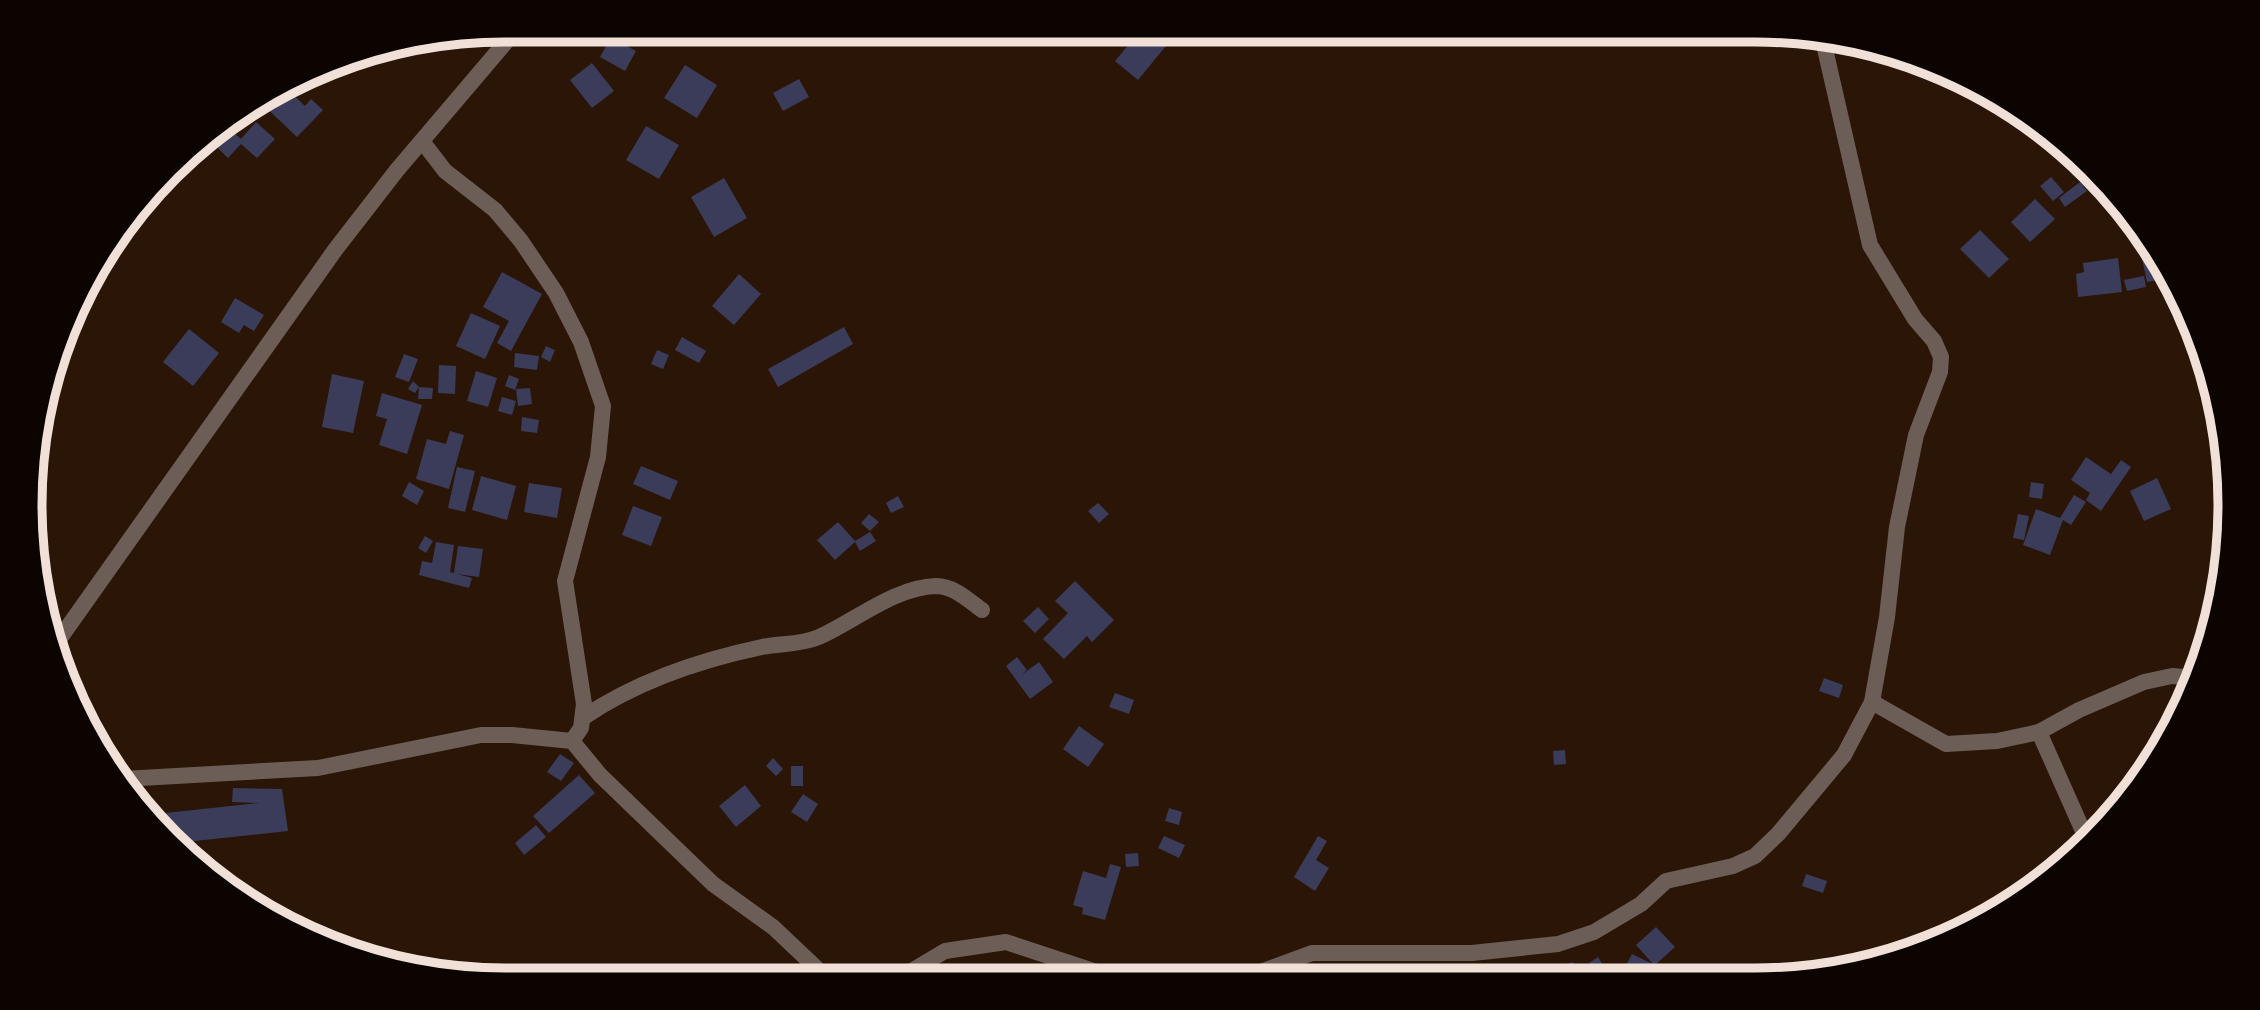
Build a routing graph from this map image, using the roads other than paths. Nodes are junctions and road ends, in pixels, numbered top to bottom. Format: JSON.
{"nodes":[{"id":1,"x":506,"y":42,"type":"edge"},
{"id":2,"x":1825,"y":48,"type":"edge"},
{"id":3,"x":422,"y":141,"type":"junction"},
{"id":4,"x":982,"y":610,"type":"dead end"},
{"id":5,"x":61,"y":636,"type":"edge"},
{"id":6,"x":2185,"y":677,"type":"edge"},
{"id":7,"x":1872,"y":702,"type":"junction"},
{"id":8,"x":584,"y":717,"type":"junction"},
{"id":9,"x":2039,"y":732,"type":"junction"},
{"id":10,"x":572,"y":741,"type":"junction"},
{"id":11,"x":132,"y":778,"type":"edge"},
{"id":12,"x":2083,"y":831,"type":"edge"},
{"id":13,"x":817,"y":968,"type":"edge"},
{"id":14,"x":916,"y":968,"type":"edge"},
{"id":15,"x":1085,"y":968,"type":"edge"},
{"id":16,"x":1271,"y":968,"type":"edge"}],
"edges":[{"from":1,"to":3,"type":"street"},
{"from":2,"to":7,"type":"street"},
{"from":3,"to":5,"type":"street"},
{"from":3,"to":8,"type":"street"},
{"from":4,"to":8,"type":"street"},
{"from":6,"to":9,"type":"street"},
{"from":7,"to":9,"type":"street"},
{"from":7,"to":16,"type":"street"},
{"from":8,"to":10,"type":"street"},
{"from":9,"to":12,"type":"street"},
{"from":10,"to":11,"type":"street"},
{"from":10,"to":13,"type":"street"},
{"from":14,"to":15,"type":"street"}]}
